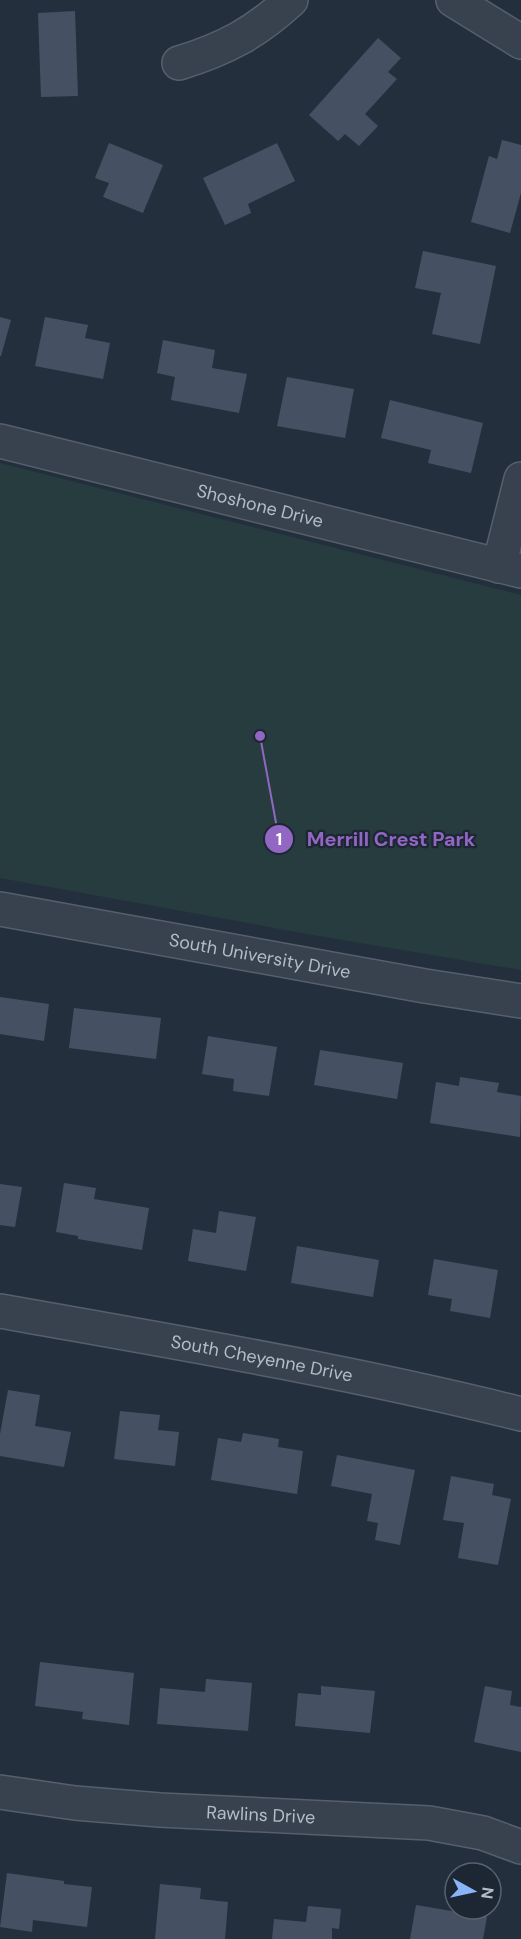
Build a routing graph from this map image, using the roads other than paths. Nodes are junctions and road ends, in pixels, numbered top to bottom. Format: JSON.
{"nodes":[{"id":1,"x":291,"y":0,"type":"edge"},
{"id":2,"x":453,"y":0,"type":"edge"},
{"id":3,"x":521,"y":42,"type":"edge"},
{"id":4,"x":178,"y":63,"type":"dead end"},
{"id":5,"x":0,"y":441,"type":"edge"},
{"id":6,"x":521,"y":479,"type":"edge"},
{"id":7,"x":510,"y":569,"type":"edge"},
{"id":8,"x":0,"y":909,"type":"edge"},
{"id":9,"x":521,"y":1001,"type":"edge"},
{"id":10,"x":0,"y":1311,"type":"edge"},
{"id":11,"x":521,"y":1414,"type":"edge"},
{"id":12,"x":0,"y":1792,"type":"edge"},
{"id":13,"x":521,"y":1847,"type":"edge"}],
"edges":[{"from":1,"to":4,"type":"street"},
{"from":2,"to":3,"type":"street"},
{"from":5,"to":7,"type":"street","name":"Shoshone Drive"},
{"from":6,"to":7,"type":"street"},
{"from":8,"to":9,"type":"street","name":"South University Drive"},
{"from":10,"to":11,"type":"street","name":"South Cheyenne Drive"},
{"from":12,"to":13,"type":"street","name":"Rawlins Drive"}]}
